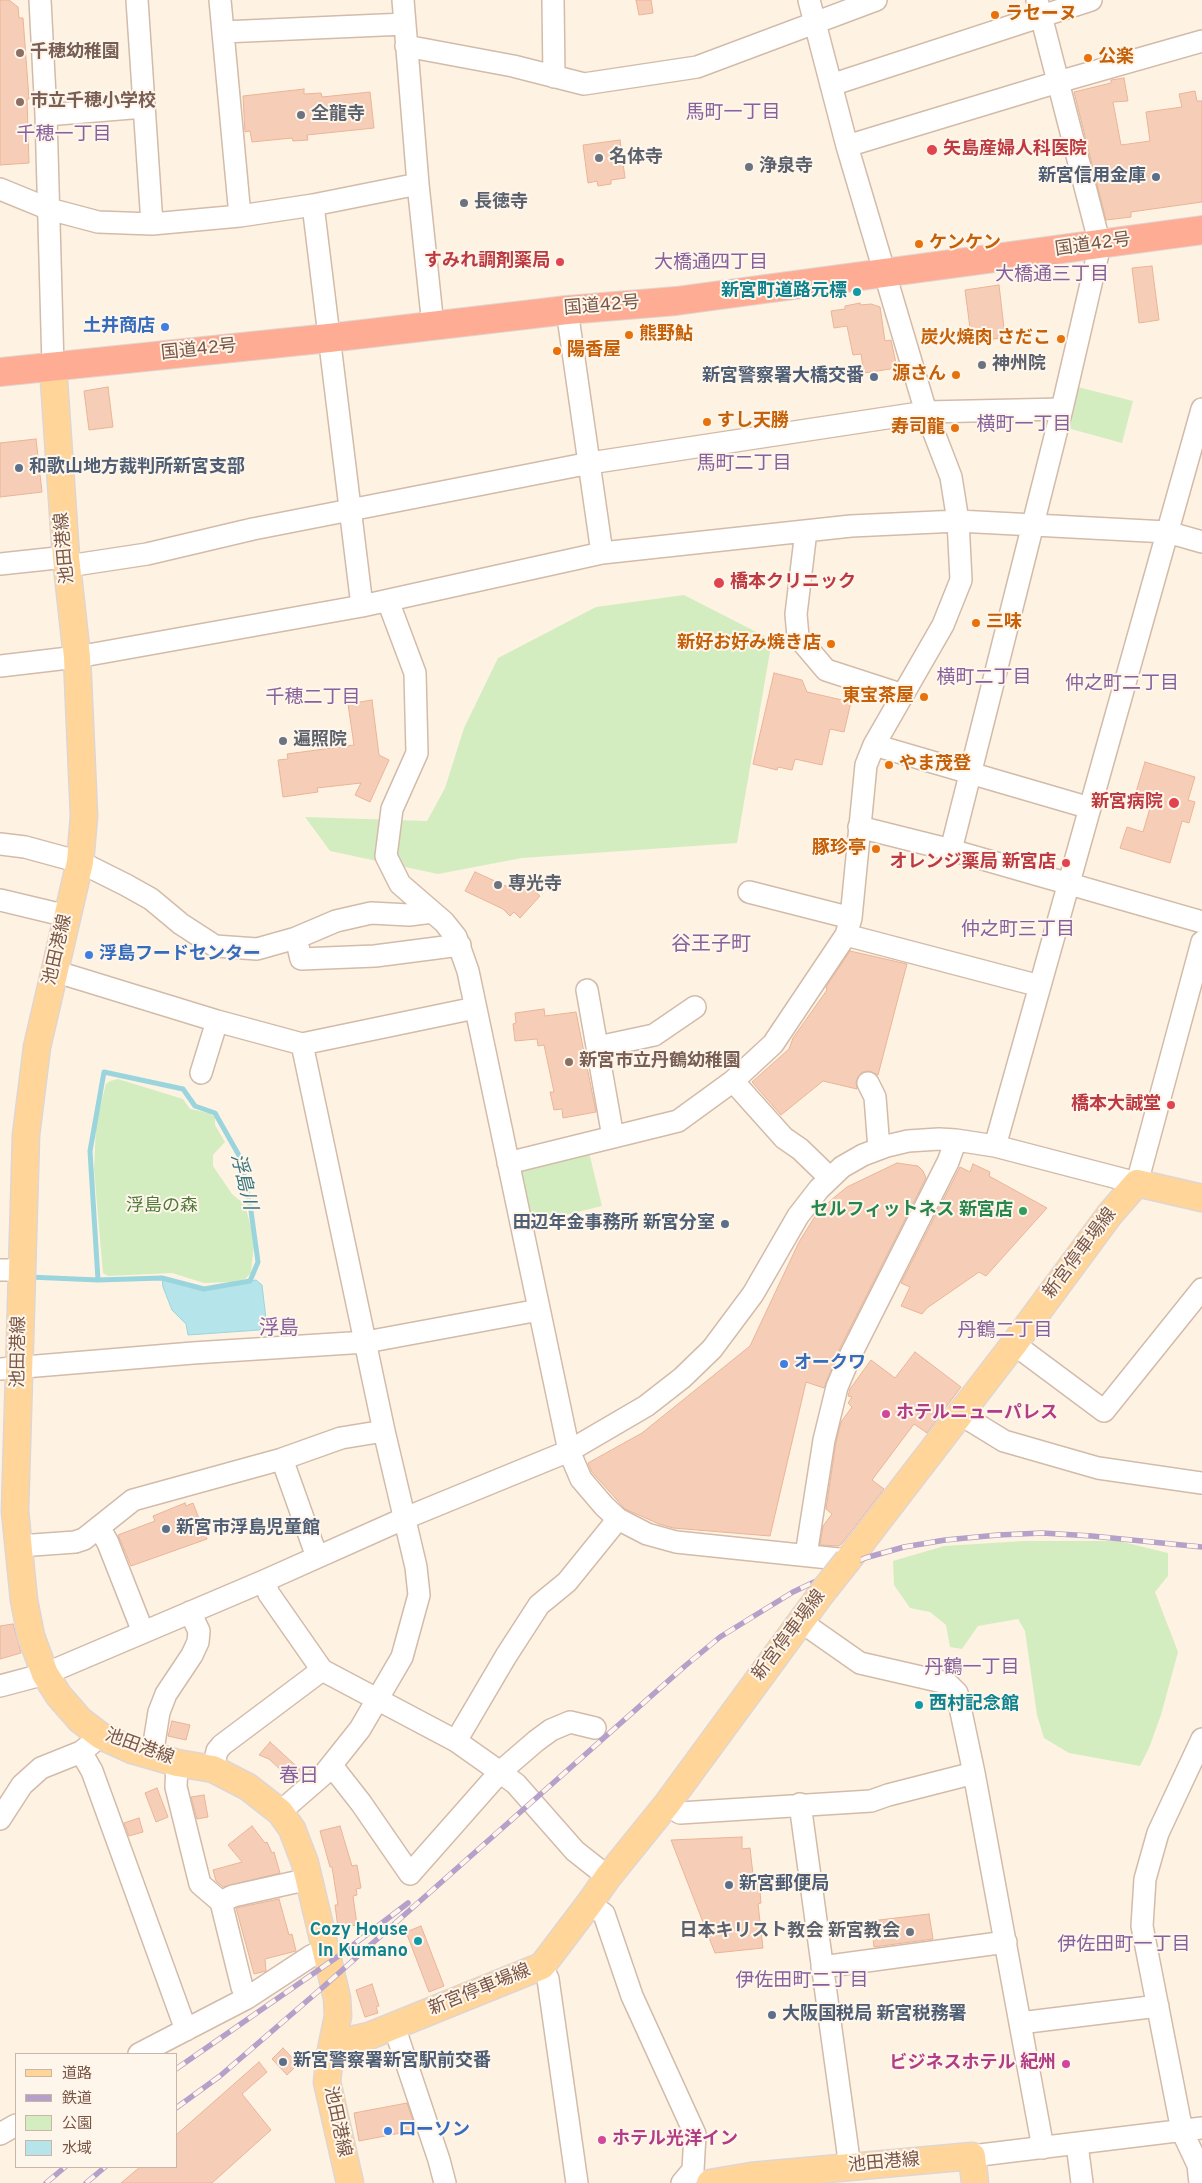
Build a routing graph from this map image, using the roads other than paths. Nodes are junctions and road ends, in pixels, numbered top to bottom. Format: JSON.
{"nodes":[{"id":1,"x":40,"y":0,"type":"edge"},
{"id":2,"x":137,"y":0,"type":"edge"},
{"id":3,"x":220,"y":0,"type":"edge"},
{"id":4,"x":403,"y":0,"type":"edge"},
{"id":5,"x":553,"y":0,"type":"edge"},
{"id":6,"x":809,"y":0,"type":"edge"},
{"id":7,"x":876,"y":0,"type":"edge"},
{"id":8,"x":1091,"y":0,"type":"edge"},
{"id":9,"x":1039,"y":8,"type":"edge"},
{"id":10,"x":816,"y":23,"type":"junction"},
{"id":11,"x":405,"y":24,"type":"junction"},
{"id":12,"x":223,"y":32,"type":"junction"},
{"id":13,"x":1202,"y":41,"type":"edge"},
{"id":14,"x":406,"y":46,"type":"junction"},
{"id":15,"x":554,"y":77,"type":"junction"},
{"id":16,"x":1058,"y":82,"type":"junction"},
{"id":17,"x":831,"y":85,"type":"junction"},
{"id":18,"x":144,"y":107,"type":"junction"},
{"id":19,"x":46,"y":115,"type":"junction"},
{"id":20,"x":847,"y":146,"type":"junction"},
{"id":21,"x":418,"y":184,"type":"junction"},
{"id":22,"x":0,"y":189,"type":"edge"},
{"id":23,"x":313,"y":204,"type":"junction"},
{"id":24,"x":49,"y":209,"type":"junction"},
{"id":25,"x":240,"y":216,"type":"junction"},
{"id":26,"x":152,"y":224,"type":"junction"},
{"id":27,"x":1202,"y":230,"type":"edge"},
{"id":28,"x":1100,"y":245,"type":"junction"},
{"id":29,"x":885,"y":274,"type":"junction"},
{"id":30,"x":567,"y":310,"type":"junction"},
{"id":31,"x":433,"y":326,"type":"junction"},
{"id":32,"x":329,"y":338,"type":"junction"},
{"id":33,"x":53,"y":366,"type":"junction"},
{"id":34,"x":0,"y":372,"type":"edge"},
{"id":35,"x":1062,"y":409,"type":"junction"},
{"id":36,"x":1202,"y":409,"type":"edge"},
{"id":37,"x":926,"y":412,"type":"junction"},
{"id":38,"x":590,"y":464,"type":"junction"},
{"id":39,"x":351,"y":511,"type":"junction"},
{"id":40,"x":958,"y":521,"type":"junction"},
{"id":41,"x":1032,"y":525,"type":"junction"},
{"id":42,"x":806,"y":531,"type":"junction"},
{"id":43,"x":1167,"y":532,"type":"junction"},
{"id":44,"x":1202,"y":542,"type":"edge"},
{"id":45,"x":602,"y":553,"type":"junction"},
{"id":46,"x":67,"y":562,"type":"junction"},
{"id":47,"x":0,"y":564,"type":"edge"},
{"id":48,"x":388,"y":601,"type":"junction"},
{"id":49,"x":362,"y":606,"type":"junction"},
{"id":50,"x":77,"y":658,"type":"junction"},
{"id":51,"x":0,"y":666,"type":"edge"},
{"id":52,"x":903,"y":695,"type":"junction"},
{"id":53,"x":874,"y":745,"type":"junction"},
{"id":54,"x":970,"y":773,"type":"junction"},
{"id":55,"x":1090,"y":808,"type":"junction"},
{"id":56,"x":859,"y":827,"type":"junction"},
{"id":57,"x":0,"y":844,"type":"edge"},
{"id":58,"x":950,"y":850,"type":"junction"},
{"id":59,"x":80,"y":862,"type":"junction"},
{"id":60,"x":1068,"y":884,"type":"junction"},
{"id":61,"x":750,"y":892,"type":"dead end"},
{"id":62,"x":0,"y":900,"type":"edge"},
{"id":63,"x":432,"y":912,"type":"junction"},
{"id":64,"x":67,"y":916,"type":"junction"},
{"id":65,"x":1202,"y":922,"type":"edge"},
{"id":66,"x":849,"y":927,"type":"junction"},
{"id":67,"x":296,"y":938,"type":"junction"},
{"id":68,"x":1202,"y":942,"type":"edge"},
{"id":69,"x":460,"y":945,"type":"junction"},
{"id":70,"x":54,"y":971,"type":"junction"},
{"id":71,"x":1040,"y":986,"type":"junction"},
{"id":72,"x":587,"y":990,"type":"dead end"},
{"id":73,"x":695,"y":1007,"type":"dead end"},
{"id":74,"x":475,"y":1008,"type":"junction"},
{"id":75,"x":217,"y":1021,"type":"junction"},
{"id":76,"x":302,"y":1044,"type":"junction"},
{"id":77,"x":598,"y":1047,"type":"junction"},
{"id":78,"x":201,"y":1073,"type":"dead end"},
{"id":79,"x":733,"y":1081,"type":"junction"},
{"id":80,"x":868,"y":1083,"type":"dead end"},
{"id":81,"x":613,"y":1137,"type":"junction"},
{"id":82,"x":956,"y":1140,"type":"junction"},
{"id":83,"x":995,"y":1146,"type":"junction"},
{"id":84,"x":879,"y":1149,"type":"junction"},
{"id":85,"x":508,"y":1163,"type":"junction"},
{"id":86,"x":830,"y":1178,"type":"junction"},
{"id":87,"x":1137,"y":1183,"type":"junction"},
{"id":88,"x":1202,"y":1198,"type":"edge"},
{"id":89,"x":11,"y":1270,"type":"edge"},
{"id":90,"x":1202,"y":1289,"type":"edge"},
{"id":91,"x":539,"y":1310,"type":"junction"},
{"id":92,"x":366,"y":1342,"type":"junction"},
{"id":93,"x":1014,"y":1344,"type":"junction"},
{"id":94,"x":10,"y":1369,"type":"edge"},
{"id":95,"x":960,"y":1414,"type":"junction"},
{"id":96,"x":384,"y":1431,"type":"junction"},
{"id":97,"x":570,"y":1451,"type":"junction"},
{"id":98,"x":282,"y":1459,"type":"junction"},
{"id":99,"x":1202,"y":1483,"type":"edge"},
{"id":100,"x":8,"y":1512,"type":"edge"},
{"id":101,"x":403,"y":1519,"type":"junction"},
{"id":102,"x":618,"y":1519,"type":"junction"},
{"id":103,"x":99,"y":1527,"type":"junction"},
{"id":104,"x":18,"y":1546,"type":"junction"},
{"id":105,"x":806,"y":1555,"type":"junction"},
{"id":106,"x":317,"y":1557,"type":"junction"},
{"id":107,"x":848,"y":1560,"type":"junction"},
{"id":108,"x":264,"y":1581,"type":"junction"},
{"id":109,"x":190,"y":1612,"type":"junction"},
{"id":110,"x":800,"y":1621,"type":"junction"},
{"id":111,"x":143,"y":1632,"type":"junction"},
{"id":112,"x":322,"y":1670,"type":"junction"},
{"id":113,"x":45,"y":1674,"type":"junction"},
{"id":114,"x":0,"y":1686,"type":"edge"},
{"id":115,"x":378,"y":1700,"type":"junction"},
{"id":116,"x":595,"y":1728,"type":"dead end"},
{"id":117,"x":101,"y":1736,"type":"junction"},
{"id":118,"x":1202,"y":1739,"type":"edge"},
{"id":119,"x":456,"y":1741,"type":"junction"},
{"id":120,"x":81,"y":1752,"type":"junction"},
{"id":121,"x":152,"y":1756,"type":"junction"},
{"id":122,"x":177,"y":1763,"type":"junction"},
{"id":123,"x":332,"y":1766,"type":"junction"},
{"id":124,"x":213,"y":1769,"type":"junction"},
{"id":125,"x":500,"y":1772,"type":"junction"},
{"id":126,"x":974,"y":1773,"type":"junction"},
{"id":127,"x":667,"y":1804,"type":"junction"},
{"id":128,"x":800,"y":1804,"type":"junction"},
{"id":129,"x":280,"y":1812,"type":"junction"},
{"id":130,"x":0,"y":1818,"type":"edge"},
{"id":131,"x":608,"y":1876,"type":"junction"},
{"id":132,"x":309,"y":1879,"type":"junction"},
{"id":133,"x":221,"y":1902,"type":"junction"},
{"id":134,"x":589,"y":1904,"type":"junction"},
{"id":135,"x":1006,"y":1942,"type":"junction"},
{"id":136,"x":325,"y":1950,"type":"junction"},
{"id":137,"x":542,"y":1966,"type":"junction"},
{"id":138,"x":822,"y":1967,"type":"junction"},
{"id":139,"x":247,"y":1998,"type":"junction"},
{"id":140,"x":1158,"y":2006,"type":"junction"},
{"id":141,"x":1020,"y":2023,"type":"junction"},
{"id":142,"x":394,"y":2026,"type":"junction"},
{"id":143,"x":186,"y":2030,"type":"junction"},
{"id":144,"x":332,"y":2044,"type":"junction"},
{"id":145,"x":141,"y":2053,"type":"edge"},
{"id":146,"x":15,"y":2126,"type":"edge"},
{"id":147,"x":1192,"y":2129,"type":"edge"},
{"id":148,"x":0,"y":2134,"type":"edge"},
{"id":149,"x":1077,"y":2144,"type":"junction"},
{"id":150,"x":1043,"y":2148,"type":"junction"},
{"id":151,"x":972,"y":2156,"type":"junction"},
{"id":152,"x":857,"y":2172,"type":"edge"},
{"id":153,"x":751,"y":2180,"type":"edge"},
{"id":154,"x":350,"y":2183,"type":"edge"},
{"id":155,"x":445,"y":2183,"type":"edge"},
{"id":156,"x":577,"y":2183,"type":"edge"},
{"id":157,"x":682,"y":2183,"type":"edge"},
{"id":158,"x":710,"y":2183,"type":"edge"},
{"id":159,"x":975,"y":2183,"type":"edge"},
{"id":160,"x":1082,"y":2183,"type":"edge"},
{"id":161,"x":1200,"y":2183,"type":"edge"}],
"edges":[{"from":1,"to":19,"type":"street"},
{"from":2,"to":18,"type":"street"},
{"from":3,"to":12,"type":"street"},
{"from":4,"to":11,"type":"street"},
{"from":5,"to":15,"type":"street"},
{"from":6,"to":10,"type":"street"},
{"from":7,"to":10,"type":"street"},
{"from":8,"to":9,"type":"street"},
{"from":9,"to":16,"type":"street"},
{"from":9,"to":17,"type":"street"},
{"from":10,"to":15,"type":"street"},
{"from":10,"to":17,"type":"street"},
{"from":11,"to":12,"type":"street"},
{"from":11,"to":14,"type":"street"},
{"from":12,"to":25,"type":"street"},
{"from":13,"to":16,"type":"street"},
{"from":14,"to":15,"type":"street"},
{"from":14,"to":21,"type":"street"},
{"from":16,"to":20,"type":"street"},
{"from":16,"to":28,"type":"street"},
{"from":17,"to":20,"type":"street"},
{"from":18,"to":19,"type":"street"},
{"from":18,"to":26,"type":"street"},
{"from":19,"to":24,"type":"street"},
{"from":20,"to":29,"type":"street"},
{"from":21,"to":23,"type":"street"},
{"from":21,"to":31,"type":"street"},
{"from":22,"to":24,"type":"street"},
{"from":23,"to":25,"type":"street"},
{"from":23,"to":32,"type":"street"},
{"from":24,"to":26,"type":"street"},
{"from":24,"to":33,"type":"street"},
{"from":25,"to":26,"type":"street"},
{"from":27,"to":28,"type":"highway","name":"国道42号"},
{"from":28,"to":29,"type":"highway","name":"国道42号"},
{"from":28,"to":35,"type":"street"},
{"from":29,"to":30,"type":"highway","name":"国道42号"},
{"from":29,"to":37,"type":"street"},
{"from":30,"to":31,"type":"highway","name":"国道42号"},
{"from":30,"to":38,"type":"street"},
{"from":31,"to":32,"type":"highway","name":"国道42号"},
{"from":32,"to":33,"type":"highway","name":"国道42号"},
{"from":32,"to":39,"type":"street"},
{"from":33,"to":34,"type":"highway","name":"国道42号"},
{"from":33,"to":46,"type":"main road","name":"池田港線"},
{"from":35,"to":37,"type":"street"},
{"from":35,"to":41,"type":"street"},
{"from":36,"to":43,"type":"street"},
{"from":37,"to":38,"type":"street"},
{"from":37,"to":40,"type":"street"},
{"from":38,"to":39,"type":"street"},
{"from":38,"to":45,"type":"street"},
{"from":39,"to":46,"type":"street"},
{"from":39,"to":49,"type":"street"},
{"from":40,"to":41,"type":"street"},
{"from":40,"to":42,"type":"street"},
{"from":40,"to":52,"type":"street"},
{"from":41,"to":43,"type":"street"},
{"from":41,"to":54,"type":"street"},
{"from":42,"to":45,"type":"street"},
{"from":42,"to":52,"type":"street"},
{"from":43,"to":44,"type":"street"},
{"from":43,"to":55,"type":"street"},
{"from":45,"to":48,"type":"street"},
{"from":46,"to":47,"type":"street"},
{"from":46,"to":50,"type":"main road","name":"池田港線"},
{"from":48,"to":49,"type":"street"},
{"from":48,"to":63,"type":"street"},
{"from":49,"to":50,"type":"street"},
{"from":50,"to":51,"type":"street"},
{"from":50,"to":59,"type":"main road","name":"池田港線"},
{"from":52,"to":53,"type":"street"},
{"from":53,"to":54,"type":"street"},
{"from":53,"to":56,"type":"street"},
{"from":54,"to":55,"type":"street"},
{"from":54,"to":58,"type":"street"},
{"from":55,"to":60,"type":"street"},
{"from":56,"to":58,"type":"street"},
{"from":56,"to":66,"type":"street"},
{"from":57,"to":59,"type":"street"},
{"from":58,"to":60,"type":"street"},
{"from":59,"to":64,"type":"main road","name":"池田港線"},
{"from":59,"to":67,"type":"street"},
{"from":60,"to":65,"type":"street"},
{"from":60,"to":71,"type":"street"},
{"from":61,"to":66,"type":"street"},
{"from":62,"to":64,"type":"street"},
{"from":63,"to":67,"type":"street"},
{"from":63,"to":69,"type":"street"},
{"from":64,"to":70,"type":"main road","name":"池田港線"},
{"from":66,"to":71,"type":"street"},
{"from":66,"to":79,"type":"street"},
{"from":67,"to":69,"type":"street"},
{"from":68,"to":87,"type":"street"},
{"from":69,"to":74,"type":"street"},
{"from":70,"to":75,"type":"street"},
{"from":70,"to":89,"type":"main road","name":"池田港線"},
{"from":71,"to":83,"type":"street"},
{"from":72,"to":77,"type":"street"},
{"from":73,"to":77,"type":"street"},
{"from":74,"to":76,"type":"street"},
{"from":74,"to":85,"type":"street"},
{"from":75,"to":76,"type":"street"},
{"from":75,"to":78,"type":"street"},
{"from":76,"to":92,"type":"street"},
{"from":77,"to":81,"type":"street"},
{"from":79,"to":81,"type":"street"},
{"from":79,"to":86,"type":"street"},
{"from":80,"to":84,"type":"street"},
{"from":81,"to":85,"type":"street"},
{"from":82,"to":83,"type":"street"},
{"from":82,"to":84,"type":"street"},
{"from":82,"to":105,"type":"street"},
{"from":83,"to":87,"type":"street"},
{"from":84,"to":86,"type":"street"},
{"from":85,"to":91,"type":"street"},
{"from":86,"to":97,"type":"street"},
{"from":87,"to":88,"type":"main road"},
{"from":87,"to":93,"type":"main road","name":"新宮停車場線"},
{"from":89,"to":94,"type":"main road","name":"池田港線"},
{"from":90,"to":93,"type":"street"},
{"from":91,"to":92,"type":"street"},
{"from":91,"to":97,"type":"street"},
{"from":92,"to":94,"type":"street"},
{"from":92,"to":96,"type":"street"},
{"from":93,"to":95,"type":"main road","name":"新宮停車場線"},
{"from":94,"to":100,"type":"main road","name":"池田港線"},
{"from":95,"to":99,"type":"street"},
{"from":95,"to":107,"type":"main road","name":"新宮停車場線"},
{"from":96,"to":98,"type":"street"},
{"from":96,"to":101,"type":"street"},
{"from":97,"to":101,"type":"street"},
{"from":97,"to":102,"type":"street"},
{"from":98,"to":103,"type":"street"},
{"from":98,"to":106,"type":"street"},
{"from":100,"to":104,"type":"main road","name":"池田港線"},
{"from":101,"to":106,"type":"street"},
{"from":101,"to":115,"type":"street"},
{"from":102,"to":105,"type":"street"},
{"from":102,"to":119,"type":"street"},
{"from":103,"to":104,"type":"street"},
{"from":103,"to":111,"type":"street"},
{"from":104,"to":113,"type":"main road","name":"池田港線"},
{"from":105,"to":107,"type":"street"},
{"from":106,"to":108,"type":"street"},
{"from":107,"to":110,"type":"main road","name":"新宮停車場線","bridge":true},
{"from":108,"to":109,"type":"street"},
{"from":108,"to":112,"type":"street"},
{"from":109,"to":111,"type":"street"},
{"from":109,"to":121,"type":"street"},
{"from":110,"to":126,"type":"street"},
{"from":110,"to":127,"type":"main road","name":"新宮停車場線"},
{"from":111,"to":113,"type":"street"},
{"from":112,"to":115,"type":"street"},
{"from":112,"to":124,"type":"street"},
{"from":113,"to":114,"type":"street"},
{"from":113,"to":117,"type":"main road","name":"池田港線"},
{"from":115,"to":119,"type":"street"},
{"from":115,"to":123,"type":"street"},
{"from":116,"to":125,"type":"street"},
{"from":117,"to":120,"type":"street"},
{"from":117,"to":121,"type":"main road","name":"池田港線"},
{"from":118,"to":140,"type":"street"},
{"from":119,"to":125,"type":"street"},
{"from":120,"to":130,"type":"street"},
{"from":120,"to":143,"type":"street"},
{"from":121,"to":122,"type":"main road","name":"池田港線"},
{"from":122,"to":124,"type":"main road","name":"池田港線"},
{"from":122,"to":133,"type":"street"},
{"from":123,"to":125,"type":"street"},
{"from":123,"to":129,"type":"street"},
{"from":124,"to":129,"type":"main road","name":"池田港線"},
{"from":125,"to":131,"type":"street"},
{"from":126,"to":128,"type":"street"},
{"from":126,"to":135,"type":"street"},
{"from":127,"to":128,"type":"street"},
{"from":127,"to":131,"type":"main road","name":"新宮停車場線"},
{"from":128,"to":138,"type":"street"},
{"from":129,"to":132,"type":"main road","name":"池田港線"},
{"from":131,"to":134,"type":"main road","name":"新宮停車場線"},
{"from":132,"to":133,"type":"street"},
{"from":132,"to":136,"type":"main road","name":"池田港線"},
{"from":133,"to":139,"type":"street"},
{"from":134,"to":137,"type":"main road","name":"新宮停車場線"},
{"from":134,"to":157,"type":"street"},
{"from":135,"to":138,"type":"street"},
{"from":135,"to":141,"type":"street"},
{"from":136,"to":139,"type":"street"},
{"from":136,"to":144,"type":"main road","name":"池田港線"},
{"from":137,"to":142,"type":"main road","name":"新宮停車場線"},
{"from":137,"to":156,"type":"street"},
{"from":138,"to":152,"type":"street"},
{"from":139,"to":143,"type":"street"},
{"from":140,"to":141,"type":"street"},
{"from":140,"to":147,"type":"street"},
{"from":141,"to":150,"type":"street"},
{"from":142,"to":144,"type":"main road","name":"新宮停車場線"},
{"from":142,"to":155,"type":"street"},
{"from":143,"to":145,"type":"street"},
{"from":144,"to":154,"type":"main road","name":"池田港線"},
{"from":146,"to":148,"type":"street"},
{"from":147,"to":149,"type":"street"},
{"from":147,"to":161,"type":"street"},
{"from":149,"to":150,"type":"street"},
{"from":149,"to":160,"type":"street"},
{"from":150,"to":151,"type":"street"},
{"from":151,"to":152,"type":"main road","name":"池田港線"},
{"from":151,"to":159,"type":"main road"},
{"from":152,"to":153,"type":"main road","name":"池田港線"},
{"from":153,"to":158,"type":"main road","name":"池田港線"}]}
